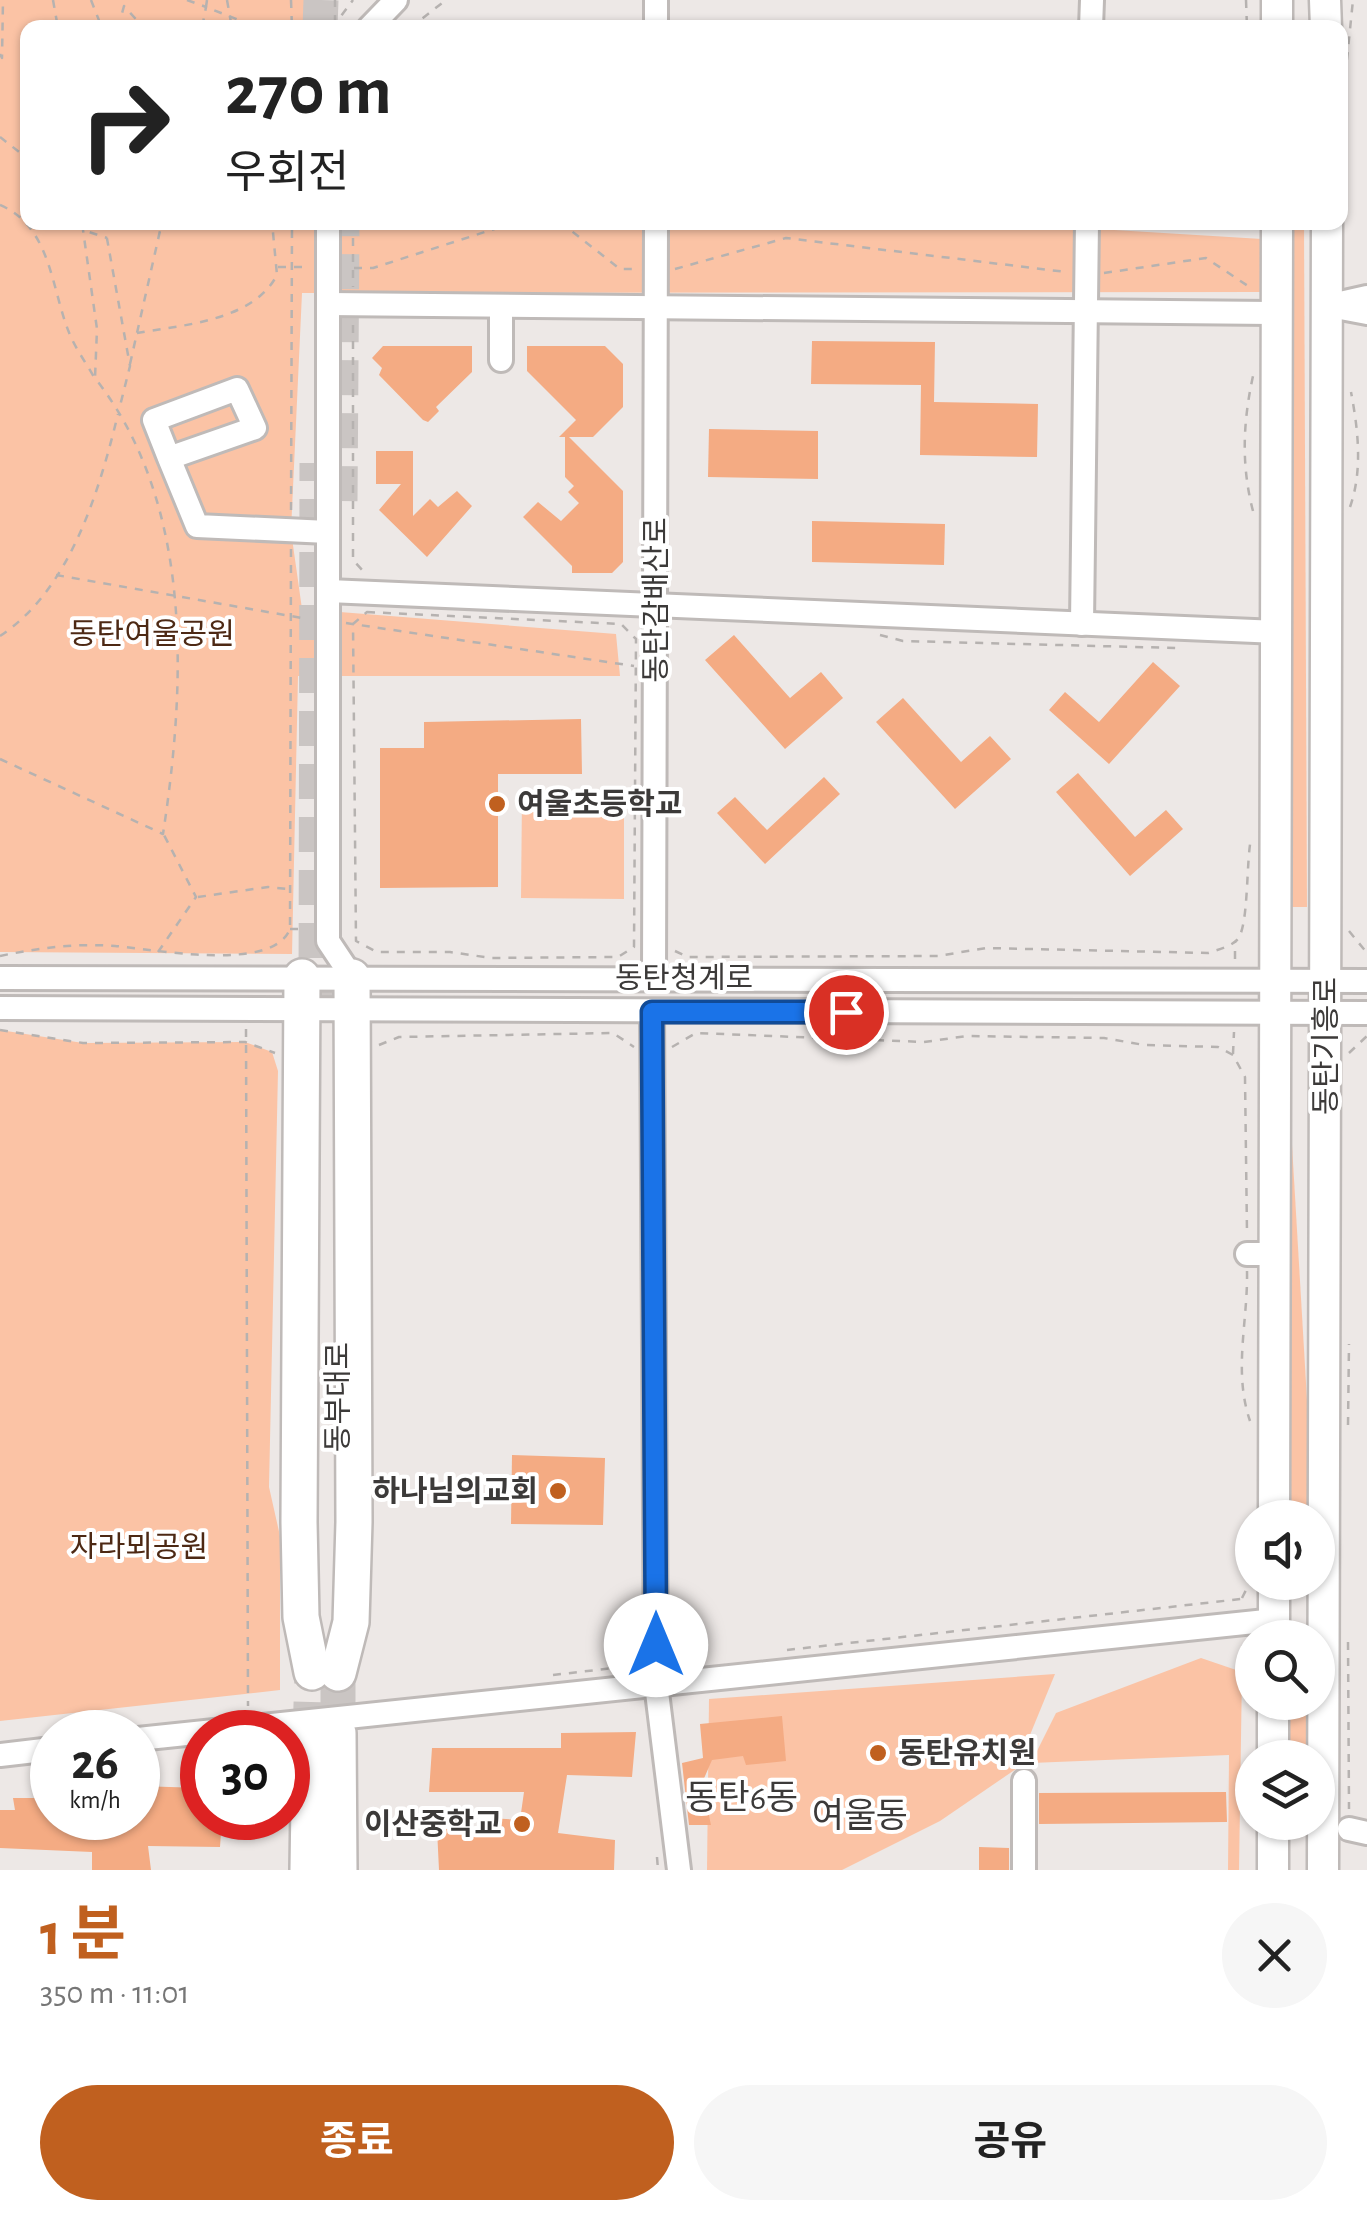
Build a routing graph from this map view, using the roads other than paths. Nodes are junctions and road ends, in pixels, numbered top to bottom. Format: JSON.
{"nodes":[{"id":1,"x":396,"y":0,"type":"edge"},
{"id":2,"x":376,"y":20,"type":"edge"},
{"id":3,"x":328,"y":230,"type":"edge"},
{"id":4,"x":656,"y":230,"type":"edge"},
{"id":5,"x":1088,"y":230,"type":"edge"},
{"id":6,"x":1277,"y":230,"type":"edge"},
{"id":7,"x":1326,"y":230,"type":"edge"},
{"id":8,"x":1367,"y":297,"type":"edge"},
{"id":9,"x":328,"y":304,"type":"junction"},
{"id":10,"x":501,"y":306,"type":"junction"},
{"id":11,"x":1327,"y":306,"type":"junction"},
{"id":12,"x":656,"y":307,"type":"junction"},
{"id":13,"x":1086,"y":309,"type":"junction"},
{"id":14,"x":1278,"y":313,"type":"junction"},
{"id":15,"x":1367,"y":313,"type":"edge"},
{"id":16,"x":501,"y":360,"type":"dead end"},
{"id":17,"x":169,"y":458,"type":"dead end"},
{"id":18,"x":328,"y":532,"type":"junction"},
{"id":19,"x":328,"y":591,"type":"junction"},
{"id":20,"x":656,"y":605,"type":"junction"},
{"id":21,"x":1082,"y":624,"type":"junction"},
{"id":22,"x":1276,"y":632,"type":"junction"},
{"id":23,"x":328,"y":941,"type":"junction"},
{"id":24,"x":0,"y":978,"type":"edge"},
{"id":25,"x":654,"y":978,"type":"junction"},
{"id":26,"x":1276,"y":980,"type":"junction"},
{"id":27,"x":1326,"y":980,"type":"junction"},
{"id":28,"x":1367,"y":980,"type":"edge"},
{"id":29,"x":302,"y":994,"type":"junction"},
{"id":30,"x":352,"y":994,"type":"junction"},
{"id":31,"x":0,"y":1008,"type":"edge"},
{"id":32,"x":652,"y":1012,"type":"junction"},
{"id":33,"x":1276,"y":1014,"type":"junction"},
{"id":34,"x":1327,"y":1014,"type":"junction"},
{"id":35,"x":1367,"y":1014,"type":"edge"},
{"id":36,"x":1275,"y":1108,"type":"junction"},
{"id":37,"x":1326,"y":1110,"type":"junction"},
{"id":38,"x":327,"y":1112,"type":"junction"},
{"id":39,"x":1273,"y":1500,"type":"edge"},
{"id":40,"x":1235,"y":1632,"type":"edge"},
{"id":41,"x":325,"y":1673,"type":"tunnel mouth"},
{"id":42,"x":656,"y":1684,"type":"junction"},
{"id":43,"x":160,"y":1737,"type":"edge"},
{"id":44,"x":30,"y":1752,"type":"edge"},
{"id":45,"x":0,"y":1755,"type":"edge"},
{"id":46,"x":1024,"y":1781,"type":"dead end"},
{"id":47,"x":1273,"y":1840,"type":"edge"},
{"id":48,"x":308,"y":1870,"type":"edge"},
{"id":49,"x":339,"y":1870,"type":"edge"},
{"id":50,"x":679,"y":1870,"type":"edge"},
{"id":51,"x":1024,"y":1870,"type":"edge"},
{"id":52,"x":1273,"y":1870,"type":"edge"},
{"id":53,"x":1323,"y":1870,"type":"edge"}],
"edges":[{"from":1,"to":2,"type":"street"},
{"from":3,"to":9,"type":"street"},
{"from":4,"to":12,"type":"street","name":"동탄감배산로"},
{"from":5,"to":13,"type":"street"},
{"from":6,"to":14,"type":"main road","name":"동탄기흥로"},
{"from":7,"to":11,"type":"main road","name":"동탄기흥로"},
{"from":8,"to":11,"type":"street"},
{"from":9,"to":10,"type":"street"},
{"from":9,"to":18,"type":"street"},
{"from":10,"to":12,"type":"street"},
{"from":10,"to":16,"type":"street"},
{"from":11,"to":15,"type":"street"},
{"from":11,"to":27,"type":"main road","name":"동탄기흥로"},
{"from":12,"to":13,"type":"street"},
{"from":12,"to":20,"type":"street","name":"동탄감배산로"},
{"from":13,"to":14,"type":"street"},
{"from":13,"to":21,"type":"street"},
{"from":14,"to":22,"type":"main road","name":"동탄기흥로"},
{"from":17,"to":18,"type":"street"},
{"from":18,"to":19,"type":"street"},
{"from":19,"to":20,"type":"street"},
{"from":19,"to":23,"type":"street"},
{"from":20,"to":21,"type":"street"},
{"from":20,"to":25,"type":"street","name":"동탄감배산로"},
{"from":21,"to":22,"type":"street"},
{"from":22,"to":26,"type":"main road","name":"동탄기흥로"},
{"from":23,"to":29,"type":"street"},
{"from":23,"to":30,"type":"street"},
{"from":24,"to":29,"type":"street","name":"동탄청계로"},
{"from":25,"to":26,"type":"street","name":"동탄청계로"},
{"from":25,"to":30,"type":"street","name":"동탄청계로"},
{"from":26,"to":27,"type":"street","name":"동탄청계로"},
{"from":26,"to":33,"type":"main road","name":"동탄기흥로"},
{"from":27,"to":28,"type":"street","name":"동탄청계로"},
{"from":27,"to":34,"type":"main road","name":"동탄기흥로"},
{"from":29,"to":30,"type":"street","name":"동탄청계로"},
{"from":29,"to":30,"type":"street","name":"동탄청계로"},
{"from":29,"to":31,"type":"street","name":"동탄청계로"},
{"from":29,"to":38,"type":"highway"},
{"from":30,"to":32,"type":"street","name":"동탄청계로"},
{"from":30,"to":38,"type":"highway"},
{"from":32,"to":33,"type":"street","name":"동탄청계로"},
{"from":32,"to":42,"type":"street"},
{"from":33,"to":34,"type":"street","name":"동탄청계로"},
{"from":33,"to":36,"type":"main road","name":"동탄기흥로"},
{"from":34,"to":35,"type":"street","name":"동탄청계로"},
{"from":34,"to":37,"type":"main road","name":"동탄기흥로"},
{"from":36,"to":37,"type":"main road"},
{"from":36,"to":39,"type":"main road","name":"동탄기흥로"},
{"from":37,"to":53,"type":"main road","name":"동탄기흥로"},
{"from":38,"to":41,"type":"highway","name":"동부대로"},
{"from":40,"to":42,"type":"street"},
{"from":42,"to":43,"type":"street"},
{"from":42,"to":50,"type":"street"},
{"from":44,"to":45,"type":"street"},
{"from":46,"to":51,"type":"street"},
{"from":47,"to":52,"type":"main road"},
{"from":48,"to":49,"type":"highway"}]}
